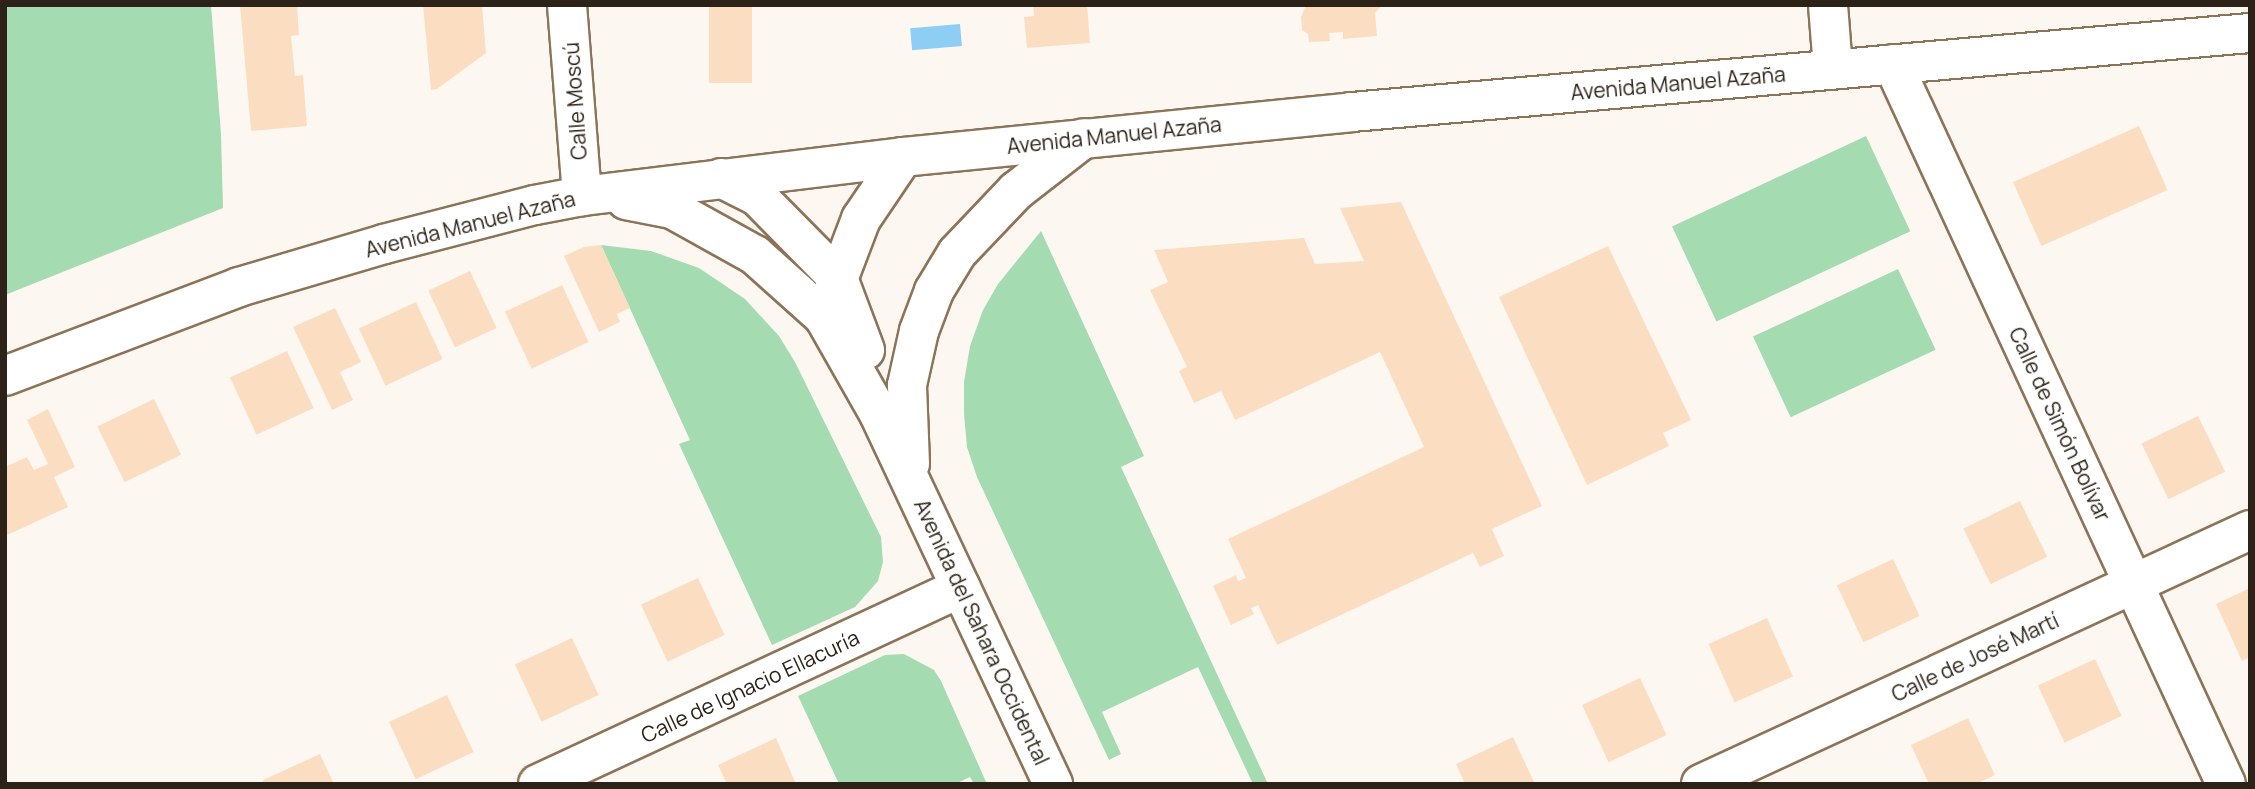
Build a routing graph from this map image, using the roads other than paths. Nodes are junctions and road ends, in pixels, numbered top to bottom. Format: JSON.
{"nodes":[{"id":1,"x":567,"y":5,"type":"edge"},
{"id":2,"x":1828,"y":5,"type":"edge"},
{"id":3,"x":2250,"y":33,"type":"edge"},
{"id":4,"x":1892,"y":64,"type":"junction"},
{"id":5,"x":1833,"y":68,"type":"junction"},
{"id":6,"x":1084,"y":138,"type":"junction"},
{"id":7,"x":903,"y":157,"type":"junction"},
{"id":8,"x":721,"y":177,"type":"junction"},
{"id":9,"x":582,"y":196,"type":"junction"},
{"id":10,"x":838,"y":278,"type":"junction"},
{"id":11,"x":824,"y":317,"type":"junction"},
{"id":12,"x":5,"y":376,"type":"edge"},
{"id":13,"x":880,"y":414,"type":"junction"},
{"id":14,"x":910,"y":480,"type":"junction"},
{"id":15,"x":2250,"y":530,"type":"edge"},
{"id":16,"x":2134,"y":584,"type":"junction"},
{"id":17,"x":961,"y":588,"type":"junction"},
{"id":18,"x":538,"y":784,"type":"edge"},
{"id":19,"x":1053,"y":784,"type":"edge"},
{"id":20,"x":1701,"y":784,"type":"edge"},
{"id":21,"x":2227,"y":784,"type":"edge"}],
"edges":[{"from":1,"to":9,"type":"street","name":"Calle Moscú"},
{"from":2,"to":5,"type":"street"},
{"from":3,"to":4,"type":"street","name":"Avenida Manuel Azaña"},
{"from":4,"to":5,"type":"street","name":"Avenida Manuel Azaña"},
{"from":4,"to":16,"type":"street","name":"Calle de Simón Bolívar"},
{"from":5,"to":6,"type":"street","name":"Avenida Manuel Azaña"},
{"from":6,"to":7,"type":"street","name":"Avenida Manuel Azaña"},
{"from":6,"to":14,"type":"street","name":"Avenida del Sahara Occidental"},
{"from":7,"to":8,"type":"street","name":"Avenida Manuel Azaña"},
{"from":7,"to":10,"type":"street"},
{"from":8,"to":9,"type":"street","name":"Avenida Manuel Azaña"},
{"from":8,"to":10,"type":"street","name":"Avenida del Sahara Occidental"},
{"from":9,"to":11,"type":"street","name":"Avenida del Sahara Occidental"},
{"from":9,"to":12,"type":"street","name":"Avenida Manuel Azaña"},
{"from":10,"to":11,"type":"street"},
{"from":10,"to":13,"type":"street","name":"Avenida del Sahara Occidental"},
{"from":11,"to":13,"type":"street","name":"Avenida del Sahara Occidental"},
{"from":13,"to":14,"type":"street","name":"Avenida del Sahara Occidental"},
{"from":14,"to":17,"type":"street","name":"Avenida del Sahara Occidental"},
{"from":15,"to":16,"type":"street","name":"Calle de José Martí"},
{"from":16,"to":20,"type":"street","name":"Calle de José Martí"},
{"from":16,"to":21,"type":"street","name":"Calle de Simón Bolívar"},
{"from":17,"to":18,"type":"street","name":"Calle de Ignacio Ellacuría"},
{"from":17,"to":19,"type":"street","name":"Avenida del Sahara Occidental"}]}
